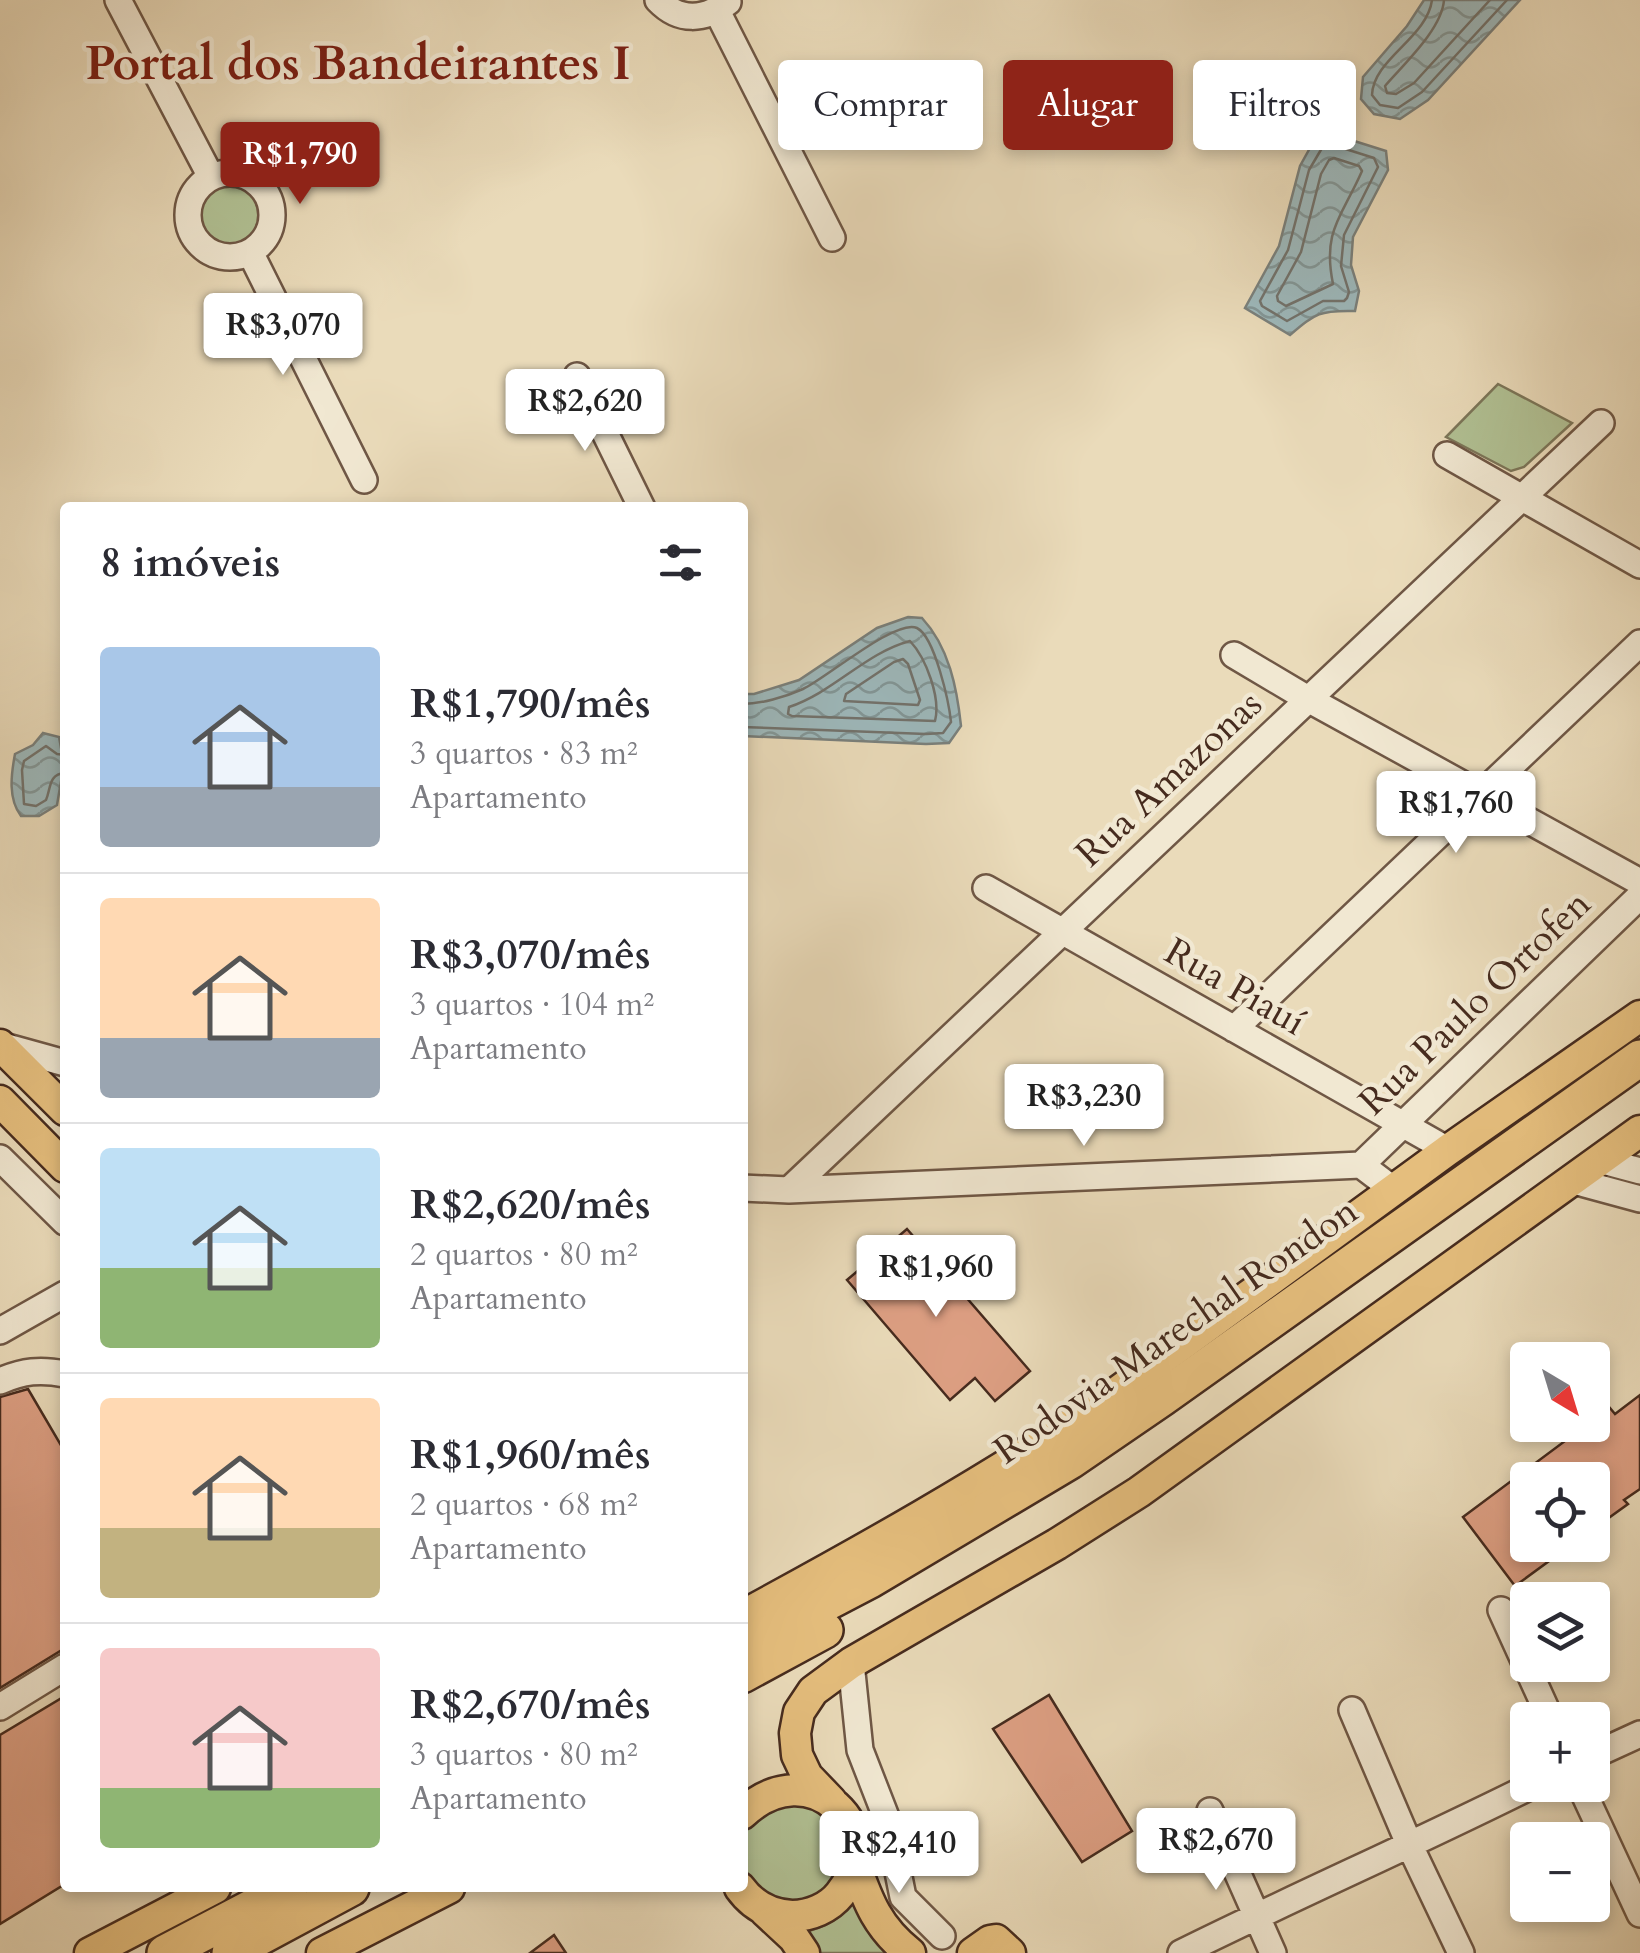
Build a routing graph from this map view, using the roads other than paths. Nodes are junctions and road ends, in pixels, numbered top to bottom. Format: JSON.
{"nodes":[{"id":1,"x":118,"y":0,"type":"edge"},
{"id":2,"x":658,"y":0,"type":"edge"},
{"id":3,"x":723,"y":6,"type":"edge"},
{"id":4,"x":211,"y":177,"type":"junction"},
{"id":5,"x":832,"y":238,"type":"dead end"},
{"id":6,"x":250,"y":252,"type":"junction"},
{"id":7,"x":576,"y":376,"type":"dead end"},
{"id":8,"x":1602,"y":423,"type":"dead end"},
{"id":9,"x":1447,"y":455,"type":"dead end"},
{"id":10,"x":364,"y":480,"type":"dead end"},
{"id":11,"x":1522,"y":498,"type":"junction"},
{"id":12,"x":639,"y":502,"type":"edge"},
{"id":13,"x":1640,"y":565,"type":"edge"},
{"id":14,"x":1640,"y":643,"type":"edge"},
{"id":15,"x":1234,"y":655,"type":"dead end"},
{"id":16,"x":1308,"y":699,"type":"junction"},
{"id":17,"x":1480,"y":794,"type":"junction"},
{"id":18,"x":1640,"y":882,"type":"edge"},
{"id":19,"x":986,"y":888,"type":"dead end"},
{"id":20,"x":1640,"y":896,"type":"edge"},
{"id":21,"x":1062,"y":932,"type":"junction"},
{"id":22,"x":1640,"y":1016,"type":"edge"},
{"id":23,"x":1234,"y":1028,"type":"junction"},
{"id":24,"x":0,"y":1045,"type":"edge"},
{"id":25,"x":1640,"y":1058,"type":"edge"},
{"id":26,"x":60,"y":1062,"type":"edge"},
{"id":27,"x":1640,"y":1088,"type":"edge"},
{"id":28,"x":0,"y":1101,"type":"edge"},
{"id":29,"x":60,"y":1105,"type":"edge"},
{"id":30,"x":1403,"y":1124,"type":"junction"},
{"id":31,"x":1640,"y":1130,"type":"edge"},
{"id":32,"x":1448,"y":1150,"type":"junction"},
{"id":33,"x":0,"y":1158,"type":"edge"},
{"id":34,"x":1599,"y":1160,"type":"junction"},
{"id":35,"x":60,"y":1162,"type":"edge"},
{"id":36,"x":1361,"y":1164,"type":"junction"},
{"id":37,"x":1640,"y":1171,"type":"edge"},
{"id":38,"x":1570,"y":1180,"type":"junction"},
{"id":39,"x":748,"y":1188,"type":"edge"},
{"id":40,"x":789,"y":1190,"type":"junction"},
{"id":41,"x":1394,"y":1190,"type":"junction"},
{"id":42,"x":1640,"y":1198,"type":"edge"},
{"id":43,"x":60,"y":1217,"type":"edge"},
{"id":44,"x":60,"y":1297,"type":"edge"},
{"id":45,"x":0,"y":1331,"type":"edge"},
{"id":46,"x":60,"y":1373,"type":"edge"},
{"id":47,"x":0,"y":1381,"type":"edge"},
{"id":48,"x":1501,"y":1610,"type":"dead end"},
{"id":49,"x":748,"y":1613,"type":"edge"},
{"id":50,"x":748,"y":1644,"type":"edge"},
{"id":51,"x":851,"y":1663,"type":"junction"},
{"id":52,"x":60,"y":1670,"type":"edge"},
{"id":53,"x":748,"y":1672,"type":"edge"},
{"id":54,"x":1543,"y":1702,"type":"edge"},
{"id":55,"x":0,"y":1707,"type":"edge"},
{"id":56,"x":1352,"y":1710,"type":"dead end"},
{"id":57,"x":1640,"y":1734,"type":"edge"},
{"id":58,"x":1610,"y":1748,"type":"edge"},
{"id":59,"x":748,"y":1786,"type":"edge"},
{"id":60,"x":773,"y":1792,"type":"junction"},
{"id":61,"x":1510,"y":1796,"type":"edge"},
{"id":62,"x":831,"y":1802,"type":"junction"},
{"id":63,"x":1588,"y":1802,"type":"edge"},
{"id":64,"x":748,"y":1808,"type":"edge"},
{"id":65,"x":1210,"y":1811,"type":"dead end"},
{"id":66,"x":1410,"y":1846,"type":"junction"},
{"id":67,"x":855,"y":1865,"type":"junction"},
{"id":68,"x":207,"y":1892,"type":"edge"},
{"id":69,"x":280,"y":1892,"type":"edge"},
{"id":70,"x":344,"y":1892,"type":"edge"},
{"id":71,"x":440,"y":1892,"type":"edge"},
{"id":72,"x":745,"y":1896,"type":"edge"},
{"id":73,"x":1640,"y":1914,"type":"edge"},
{"id":74,"x":1256,"y":1916,"type":"junction"},
{"id":75,"x":942,"y":1936,"type":"dead end"},
{"id":76,"x":90,"y":1953,"type":"edge"},
{"id":77,"x":165,"y":1953,"type":"edge"},
{"id":78,"x":230,"y":1953,"type":"edge"},
{"id":79,"x":322,"y":1953,"type":"edge"},
{"id":80,"x":804,"y":1953,"type":"edge"},
{"id":81,"x":910,"y":1953,"type":"edge"},
{"id":82,"x":973,"y":1953,"type":"edge"},
{"id":83,"x":1010,"y":1953,"type":"edge"},
{"id":84,"x":1181,"y":1953,"type":"edge"},
{"id":85,"x":1273,"y":1953,"type":"edge"},
{"id":86,"x":1461,"y":1953,"type":"edge"}],
"edges":[{"from":1,"to":4,"type":"street"},
{"from":2,"to":3,"type":"street"},
{"from":3,"to":5,"type":"street"},
{"from":4,"to":6,"type":"street"},
{"from":4,"to":6,"type":"street"},
{"from":6,"to":10,"type":"street"},
{"from":7,"to":12,"type":"street"},
{"from":8,"to":11,"type":"street","name":"Rua Amazonas"},
{"from":9,"to":11,"type":"street"},
{"from":11,"to":13,"type":"street"},
{"from":11,"to":16,"type":"street","name":"Rua Amazonas"},
{"from":14,"to":17,"type":"street"},
{"from":15,"to":16,"type":"street"},
{"from":16,"to":17,"type":"street"},
{"from":16,"to":21,"type":"street","name":"Rua Amazonas"},
{"from":17,"to":18,"type":"street"},
{"from":17,"to":23,"type":"street"},
{"from":19,"to":21,"type":"street","name":"Rua Piauí"},
{"from":20,"to":30,"type":"street","name":"Rua Paulo Ortofen"},
{"from":21,"to":23,"type":"street","name":"Rua Piauí"},
{"from":21,"to":40,"type":"street","name":"Rua Amazonas"},
{"from":22,"to":32,"type":"main road"},
{"from":23,"to":30,"type":"street","name":"Rua Piauí"},
{"from":24,"to":26,"type":"street"},
{"from":24,"to":29,"type":"main road"},
{"from":25,"to":50,"type":"highway","name":"Rodovia Marechal Rondon"},
{"from":27,"to":53,"type":"highway","name":"Rodovia Marechal Rondon"},
{"from":28,"to":35,"type":"main road"},
{"from":30,"to":32,"type":"street","name":"Rua Piauí"},
{"from":30,"to":36,"type":"street","name":"Rua Paulo Ortofen"},
{"from":31,"to":34,"type":"main road"},
{"from":32,"to":41,"type":"main road"},
{"from":33,"to":43,"type":"street"},
{"from":34,"to":37,"type":"street"},
{"from":34,"to":38,"type":"main road"},
{"from":36,"to":40,"type":"street"},
{"from":36,"to":41,"type":"street"},
{"from":38,"to":42,"type":"street"},
{"from":38,"to":51,"type":"main road"},
{"from":39,"to":40,"type":"street"},
{"from":41,"to":49,"type":"main road"},
{"from":44,"to":45,"type":"street"},
{"from":46,"to":47,"type":"street"},
{"from":48,"to":54,"type":"street"},
{"from":51,"to":62,"type":"main road"},
{"from":51,"to":75,"type":"street"},
{"from":52,"to":55,"type":"street"},
{"from":56,"to":66,"type":"street"},
{"from":57,"to":58,"type":"street"},
{"from":59,"to":60,"type":"main road"},
{"from":60,"to":62,"type":"main road"},
{"from":60,"to":64,"type":"main road"},
{"from":61,"to":66,"type":"street"},
{"from":62,"to":67,"type":"main road"},
{"from":63,"to":73,"type":"street"},
{"from":65,"to":74,"type":"street"},
{"from":66,"to":74,"type":"street"},
{"from":66,"to":86,"type":"street"},
{"from":67,"to":72,"type":"main road"},
{"from":67,"to":81,"type":"main road"},
{"from":68,"to":76,"type":"main road"},
{"from":69,"to":77,"type":"highway"},
{"from":70,"to":78,"type":"highway"},
{"from":71,"to":79,"type":"main road"},
{"from":72,"to":80,"type":"main road"},
{"from":74,"to":84,"type":"street"},
{"from":74,"to":85,"type":"street"},
{"from":82,"to":83,"type":"main road"}]}
